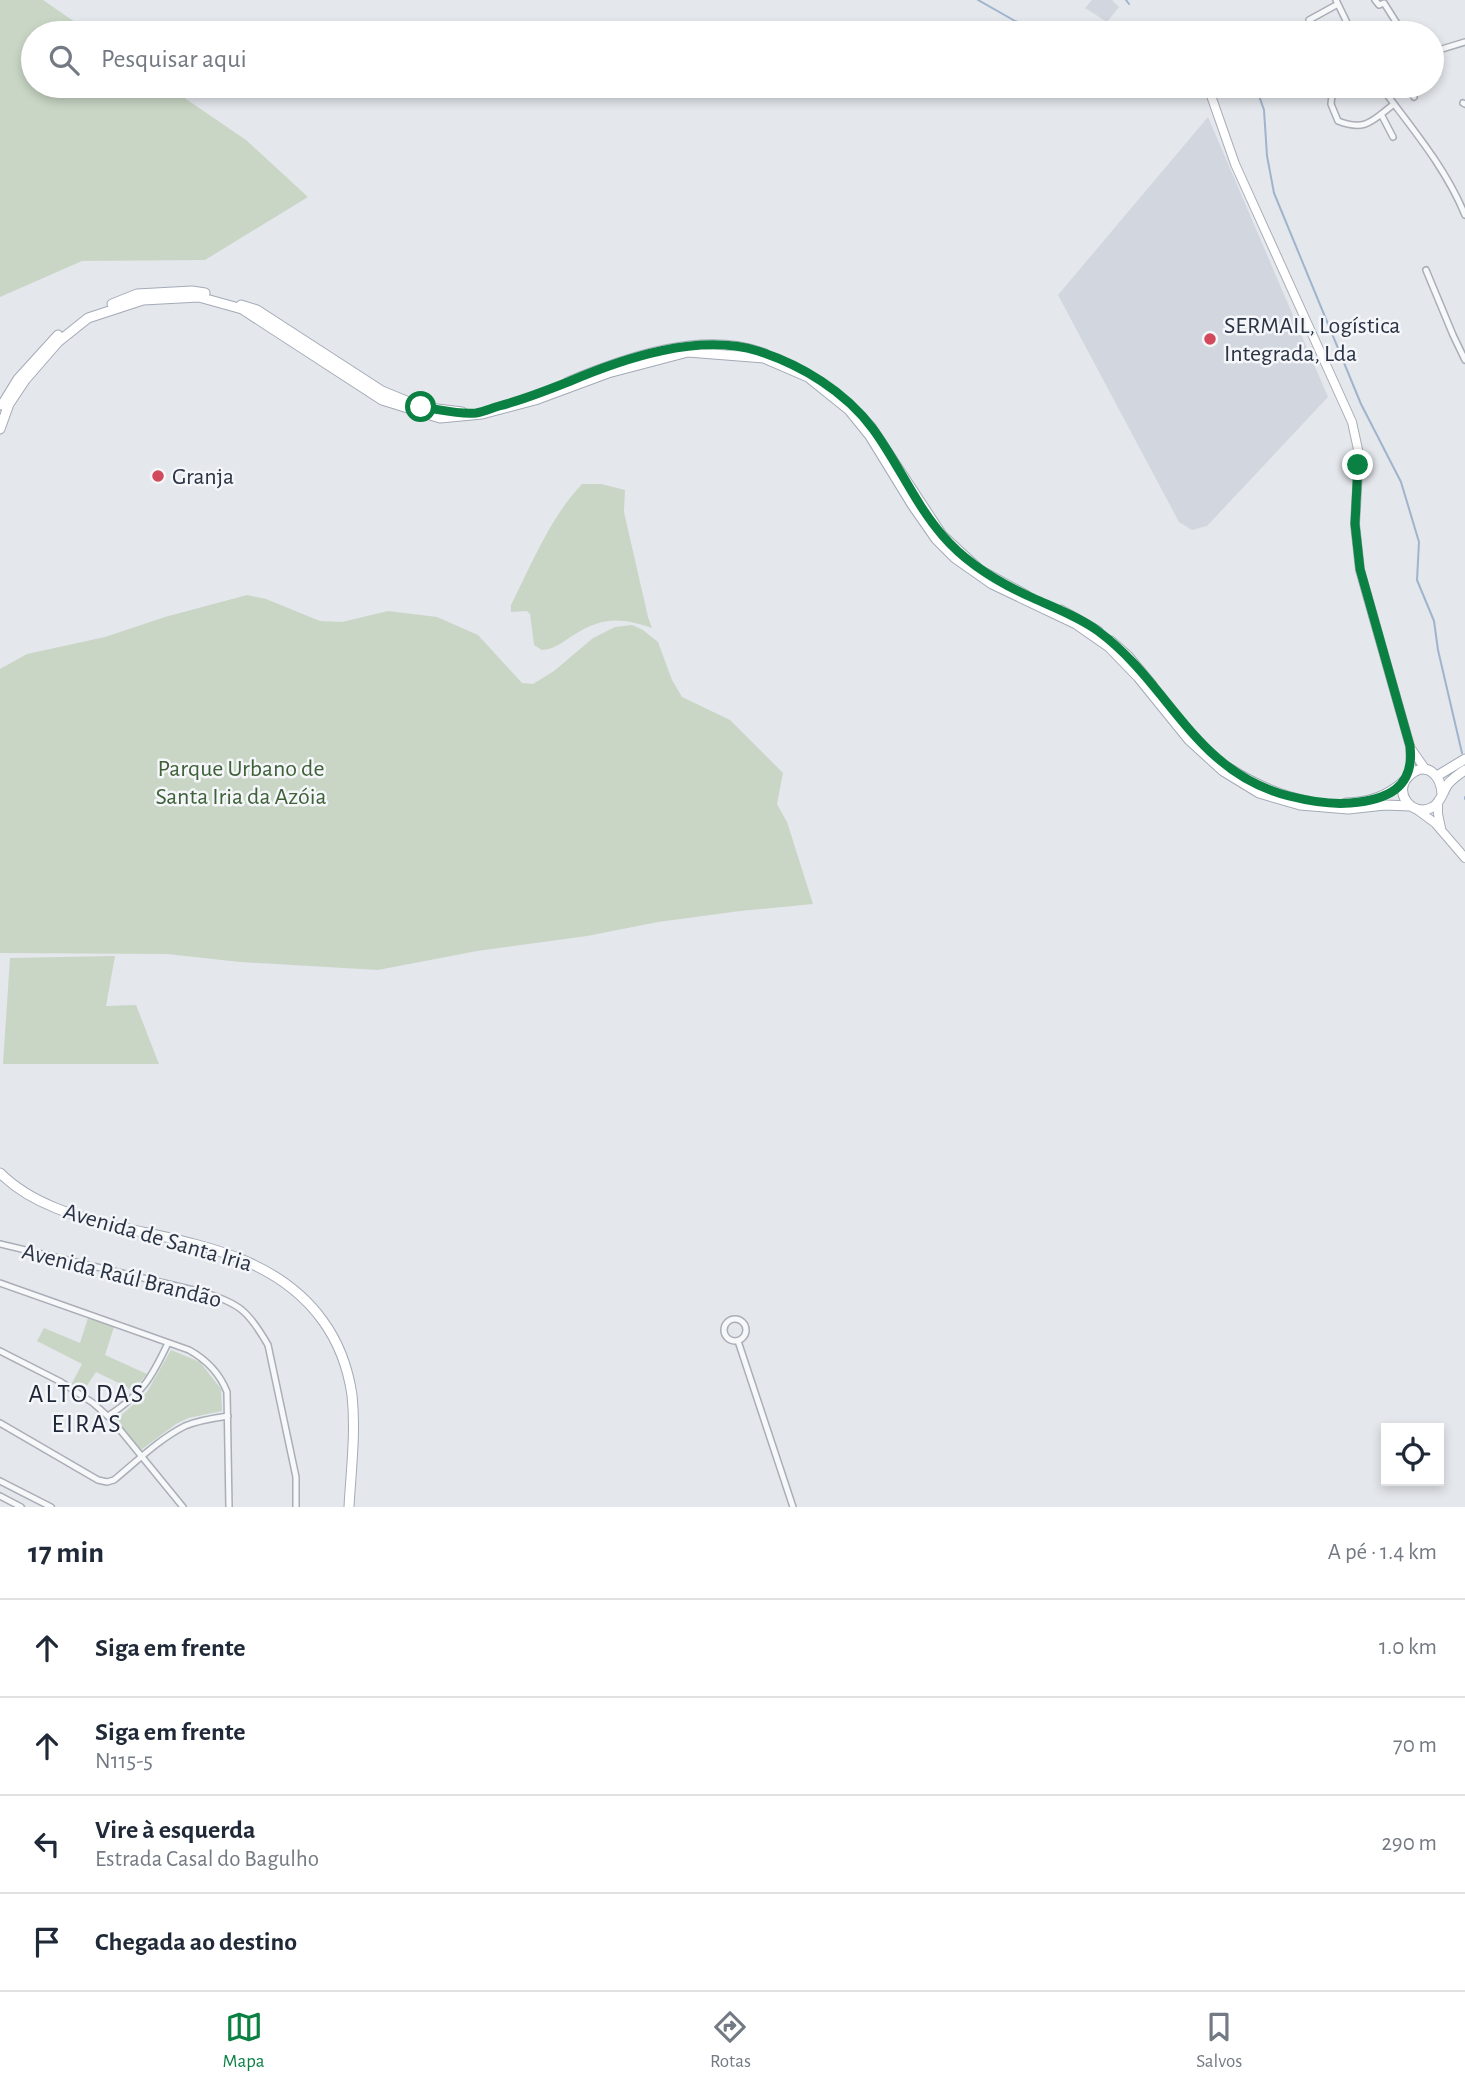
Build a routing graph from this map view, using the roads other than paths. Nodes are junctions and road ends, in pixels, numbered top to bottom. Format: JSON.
{"nodes":[{"id":1,"x":1375,"y":0,"type":"edge"},
{"id":2,"x":1337,"y":2,"type":"edge"},
{"id":3,"x":1309,"y":21,"type":"edge"},
{"id":4,"x":1345,"y":21,"type":"edge"},
{"id":5,"x":1395,"y":21,"type":"edge"},
{"id":6,"x":1465,"y":42,"type":"edge"},
{"id":7,"x":1444,"y":49,"type":"edge"},
{"id":8,"x":1212,"y":98,"type":"edge"},
{"id":9,"x":1332,"y":98,"type":"edge"},
{"id":10,"x":1390,"y":98,"type":"edge"},
{"id":11,"x":1394,"y":104,"type":"junction"},
{"id":12,"x":1381,"y":114,"type":"junction"},
{"id":13,"x":1393,"y":137,"type":"dead end"},
{"id":14,"x":1465,"y":215,"type":"edge"},
{"id":15,"x":1426,"y":270,"type":"dead end"},
{"id":16,"x":1465,"y":360,"type":"edge"},
{"id":17,"x":0,"y":411,"type":"edge"},
{"id":18,"x":0,"y":429,"type":"edge"},
{"id":19,"x":1410,"y":746,"type":"junction"},
{"id":20,"x":1465,"y":759,"type":"edge"},
{"id":21,"x":1426,"y":770,"type":"junction"},
{"id":22,"x":1465,"y":770,"type":"edge"},
{"id":23,"x":1437,"y":776,"type":"junction"},
{"id":24,"x":1406,"y":778,"type":"junction"},
{"id":25,"x":1440,"y":799,"type":"junction"},
{"id":26,"x":1347,"y":806,"type":"junction"},
{"id":27,"x":1413,"y":808,"type":"junction"},
{"id":28,"x":1443,"y":831,"type":"junction"},
{"id":29,"x":1465,"y":858,"type":"edge"},
{"id":30,"x":0,"y":1173,"type":"edge"},
{"id":31,"x":0,"y":1244,"type":"edge"},
{"id":32,"x":0,"y":1283,"type":"edge"},
{"id":33,"x":738,"y":1341,"type":"junction"},
{"id":34,"x":168,"y":1343,"type":"junction"},
{"id":35,"x":0,"y":1351,"type":"edge"},
{"id":36,"x":108,"y":1416,"type":"junction"},
{"id":37,"x":228,"y":1416,"type":"junction"},
{"id":38,"x":0,"y":1423,"type":"edge"},
{"id":39,"x":141,"y":1458,"type":"junction"},
{"id":40,"x":0,"y":1481,"type":"edge"},
{"id":41,"x":0,"y":1496,"type":"edge"},
{"id":42,"x":21,"y":1507,"type":"edge"},
{"id":43,"x":51,"y":1507,"type":"edge"},
{"id":44,"x":183,"y":1507,"type":"edge"},
{"id":45,"x":229,"y":1507,"type":"edge"},
{"id":46,"x":296,"y":1507,"type":"edge"},
{"id":47,"x":349,"y":1507,"type":"edge"},
{"id":48,"x":793,"y":1507,"type":"edge"}],
"edges":[{"from":1,"to":5,"type":"street"},
{"from":2,"to":3,"type":"street"},
{"from":2,"to":4,"type":"street"},
{"from":6,"to":7,"type":"street"},
{"from":8,"to":19,"type":"street"},
{"from":9,"to":12,"type":"street"},
{"from":10,"to":11,"type":"street"},
{"from":11,"to":12,"type":"street"},
{"from":11,"to":14,"type":"street"},
{"from":12,"to":13,"type":"street"},
{"from":15,"to":16,"type":"street"},
{"from":17,"to":26,"type":"main road"},
{"from":18,"to":26,"type":"main road"},
{"from":19,"to":21,"type":"street"},
{"from":19,"to":24,"type":"street"},
{"from":20,"to":23,"type":"main road"},
{"from":21,"to":23,"type":"main road"},
{"from":21,"to":24,"type":"main road"},
{"from":22,"to":25,"type":"main road"},
{"from":23,"to":25,"type":"main road"},
{"from":24,"to":26,"type":"main road"},
{"from":24,"to":27,"type":"main road"},
{"from":25,"to":27,"type":"main road"},
{"from":25,"to":28,"type":"street"},
{"from":26,"to":27,"type":"main road"},
{"from":27,"to":28,"type":"street"},
{"from":28,"to":29,"type":"street"},
{"from":30,"to":47,"type":"main road","name":"Avenida de Santa Iria"},
{"from":31,"to":46,"type":"street","name":"Avenida Raúl Brandão"},
{"from":32,"to":34,"type":"street"},
{"from":33,"to":33,"type":"street"},
{"from":33,"to":48,"type":"street"},
{"from":34,"to":36,"type":"street"},
{"from":34,"to":37,"type":"street"},
{"from":35,"to":36,"type":"street"},
{"from":36,"to":39,"type":"street"},
{"from":37,"to":39,"type":"street"},
{"from":37,"to":45,"type":"street"},
{"from":38,"to":39,"type":"street"},
{"from":39,"to":44,"type":"street"},
{"from":40,"to":43,"type":"street"},
{"from":41,"to":42,"type":"street"}]}
